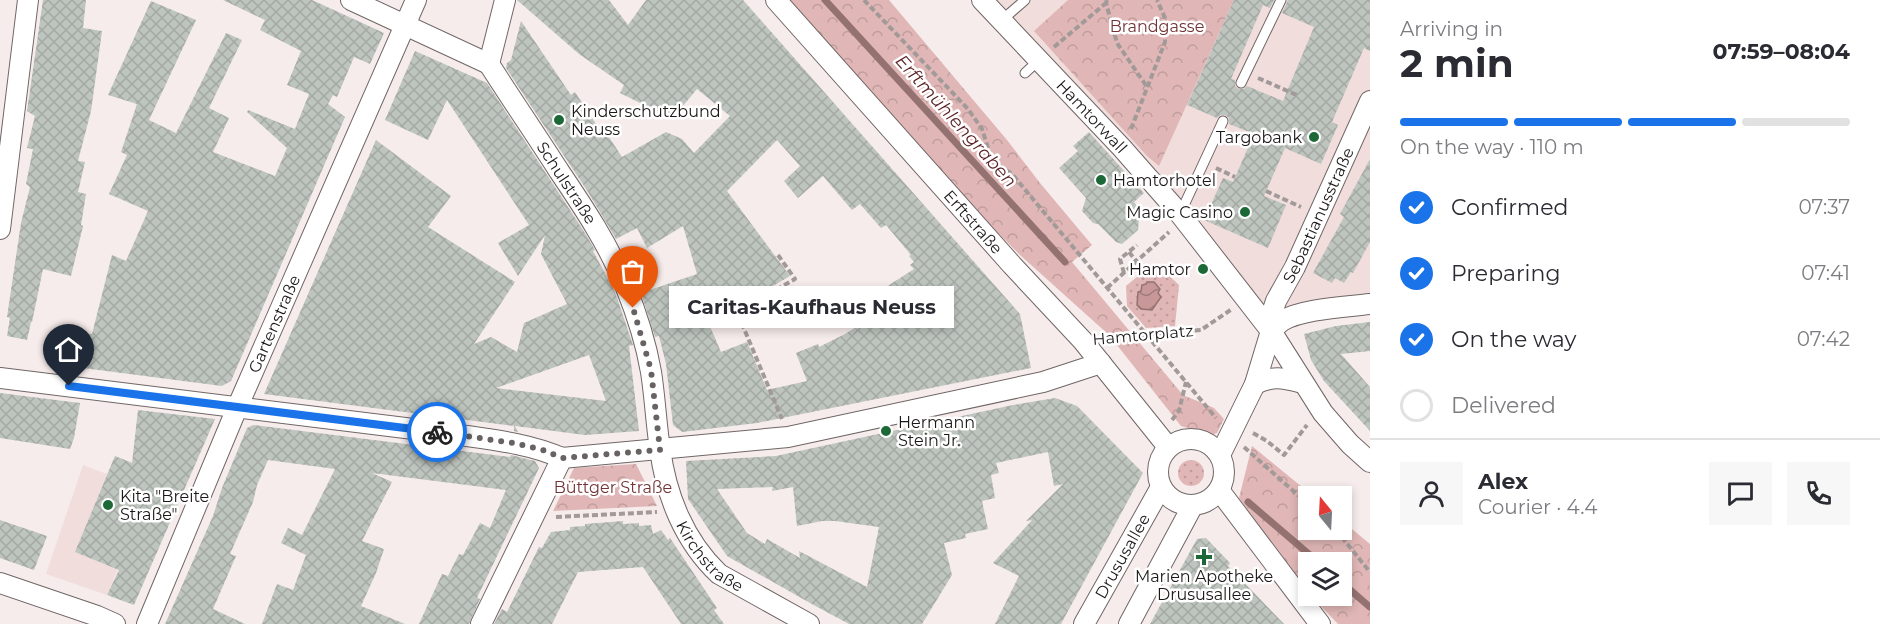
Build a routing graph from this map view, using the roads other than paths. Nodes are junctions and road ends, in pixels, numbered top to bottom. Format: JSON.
{"nodes":[{"id":1,"x":28,"y":0,"type":"edge"},
{"id":2,"x":351,"y":0,"type":"edge"},
{"id":3,"x":416,"y":0,"type":"edge"},
{"id":4,"x":505,"y":0,"type":"edge"},
{"id":5,"x":776,"y":0,"type":"edge"},
{"id":6,"x":982,"y":0,"type":"edge"},
{"id":7,"x":1025,"y":0,"type":"edge"},
{"id":8,"x":1281,"y":0,"type":"edge"},
{"id":9,"x":1001,"y":21,"type":"junction"},
{"id":10,"x":406,"y":26,"type":"junction"},
{"id":11,"x":489,"y":64,"type":"junction"},
{"id":12,"x":1241,"y":83,"type":"dead end"},
{"id":13,"x":1370,"y":101,"type":"edge"},
{"id":14,"x":1223,"y":121,"type":"dead end"},
{"id":15,"x":1180,"y":214,"type":"junction"},
{"id":16,"x":0,"y":229,"type":"edge"},
{"id":17,"x":1370,"y":304,"type":"edge"},
{"id":18,"x":1271,"y":331,"type":"junction"},
{"id":19,"x":1101,"y":363,"type":"junction"},
{"id":20,"x":0,"y":378,"type":"edge"},
{"id":21,"x":1303,"y":383,"type":"junction"},
{"id":22,"x":1255,"y":384,"type":"junction"},
{"id":23,"x":237,"y":408,"type":"junction"},
{"id":24,"x":1163,"y":439,"type":"junction"},
{"id":25,"x":660,"y":450,"type":"junction"},
{"id":26,"x":1220,"y":455,"type":"junction"},
{"id":27,"x":562,"y":458,"type":"junction"},
{"id":28,"x":1370,"y":462,"type":"edge"},
{"id":29,"x":1161,"y":487,"type":"junction"},
{"id":30,"x":1219,"y":490,"type":"junction"},
{"id":31,"x":1193,"y":505,"type":"junction"},
{"id":32,"x":0,"y":583,"type":"edge"},
{"id":33,"x":115,"y":624,"type":"edge"},
{"id":34,"x":147,"y":624,"type":"edge"},
{"id":35,"x":481,"y":624,"type":"edge"},
{"id":36,"x":809,"y":624,"type":"edge"},
{"id":37,"x":1084,"y":624,"type":"edge"},
{"id":38,"x":1129,"y":624,"type":"edge"},
{"id":39,"x":1320,"y":624,"type":"edge"}],
"edges":[{"from":1,"to":16,"type":"street"},
{"from":2,"to":10,"type":"street"},
{"from":3,"to":10,"type":"street","name":"Gartenstraße"},
{"from":4,"to":11,"type":"street"},
{"from":5,"to":19,"type":"street","name":"Erftstraße"},
{"from":6,"to":9,"type":"street","name":"Hamtorwall"},
{"from":7,"to":9,"type":"lane"},
{"from":8,"to":12,"type":"lane"},
{"from":9,"to":15,"type":"street","name":"Hamtorwall"},
{"from":10,"to":11,"type":"street"},
{"from":10,"to":23,"type":"street","name":"Gartenstraße"},
{"from":11,"to":25,"type":"street","name":"Schulstraße"},
{"from":13,"to":18,"type":"street","name":"Sebastianusstraße"},
{"from":14,"to":15,"type":"lane"},
{"from":15,"to":18,"type":"street","name":"Hamtorwall"},
{"from":17,"to":18,"type":"street"},
{"from":18,"to":21,"type":"street","name":"Hamtorwall"},
{"from":18,"to":22,"type":"street"},
{"from":19,"to":24,"type":"street","name":"Erftstraße"},
{"from":19,"to":25,"type":"street"},
{"from":20,"to":23,"type":"street"},
{"from":21,"to":22,"type":"street"},
{"from":21,"to":28,"type":"street","name":"Hamtorwall"},
{"from":22,"to":26,"type":"street"},
{"from":23,"to":27,"type":"street"},
{"from":23,"to":34,"type":"street","name":"Gartenstraße"},
{"from":24,"to":26,"type":"street"},
{"from":24,"to":29,"type":"street"},
{"from":25,"to":27,"type":"street"},
{"from":25,"to":36,"type":"street","name":"Kirchstraße"},
{"from":26,"to":30,"type":"street"},
{"from":27,"to":35,"type":"street"},
{"from":29,"to":31,"type":"street"},
{"from":29,"to":37,"type":"street","name":"Drususallee"},
{"from":30,"to":31,"type":"street"},
{"from":30,"to":39,"type":"street"},
{"from":31,"to":38,"type":"street"},
{"from":32,"to":33,"type":"street"}]}
